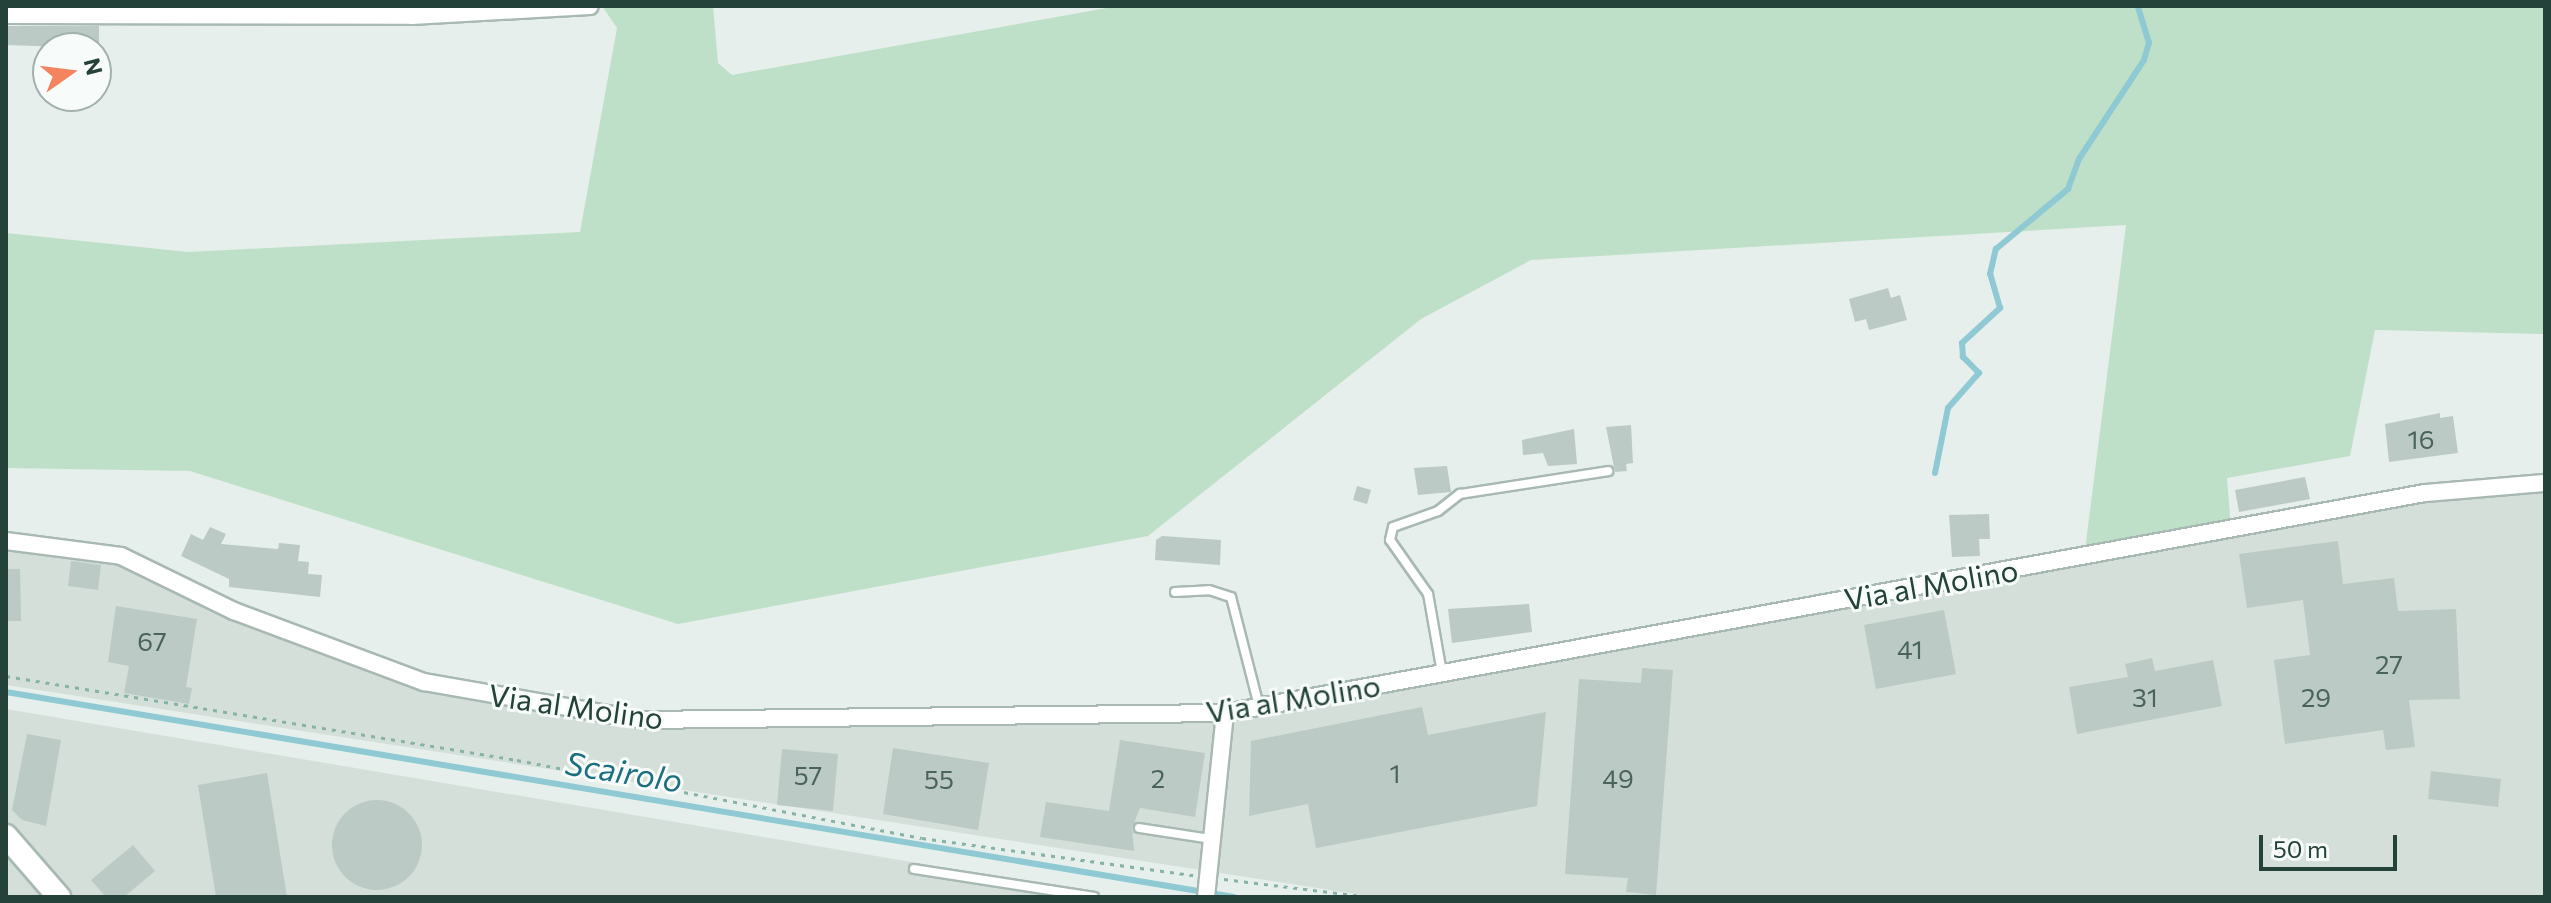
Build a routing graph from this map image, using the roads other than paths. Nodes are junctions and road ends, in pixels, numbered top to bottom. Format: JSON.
{"nodes":[{"id":1,"x":590,"y":6,"type":"edge"},
{"id":2,"x":6,"y":15,"type":"edge"},
{"id":3,"x":1608,"y":471,"type":"dead end"},
{"id":4,"x":2545,"y":483,"type":"edge"},
{"id":5,"x":6,"y":541,"type":"edge"},
{"id":6,"x":1175,"y":592,"type":"dead end"},
{"id":7,"x":1442,"y":673,"type":"junction"},
{"id":8,"x":1259,"y":707,"type":"junction"},
{"id":9,"x":1225,"y":713,"type":"junction"},
{"id":10,"x":1139,"y":828,"type":"dead end"},
{"id":11,"x":6,"y":836,"type":"edge"},
{"id":12,"x":1212,"y":839,"type":"junction"},
{"id":13,"x":914,"y":869,"type":"dead end"},
{"id":14,"x":1050,"y":894,"type":"edge"},
{"id":15,"x":59,"y":897,"type":"edge"},
{"id":16,"x":1094,"y":897,"type":"edge"},
{"id":17,"x":1206,"y":897,"type":"edge"}],
"edges":[{"from":1,"to":2,"type":"street"},
{"from":3,"to":7,"type":"lane"},
{"from":4,"to":7,"type":"street","name":"Via al Molino"},
{"from":5,"to":9,"type":"street","name":"Via al Molino"},
{"from":6,"to":8,"type":"lane"},
{"from":7,"to":8,"type":"street","name":"Via al Molino"},
{"from":8,"to":9,"type":"street","name":"Via al Molino"},
{"from":9,"to":12,"type":"street"},
{"from":10,"to":12,"type":"lane"},
{"from":11,"to":15,"type":"street"},
{"from":12,"to":17,"type":"street"},
{"from":13,"to":14,"type":"lane"},
{"from":14,"to":16,"type":"lane"}]}
